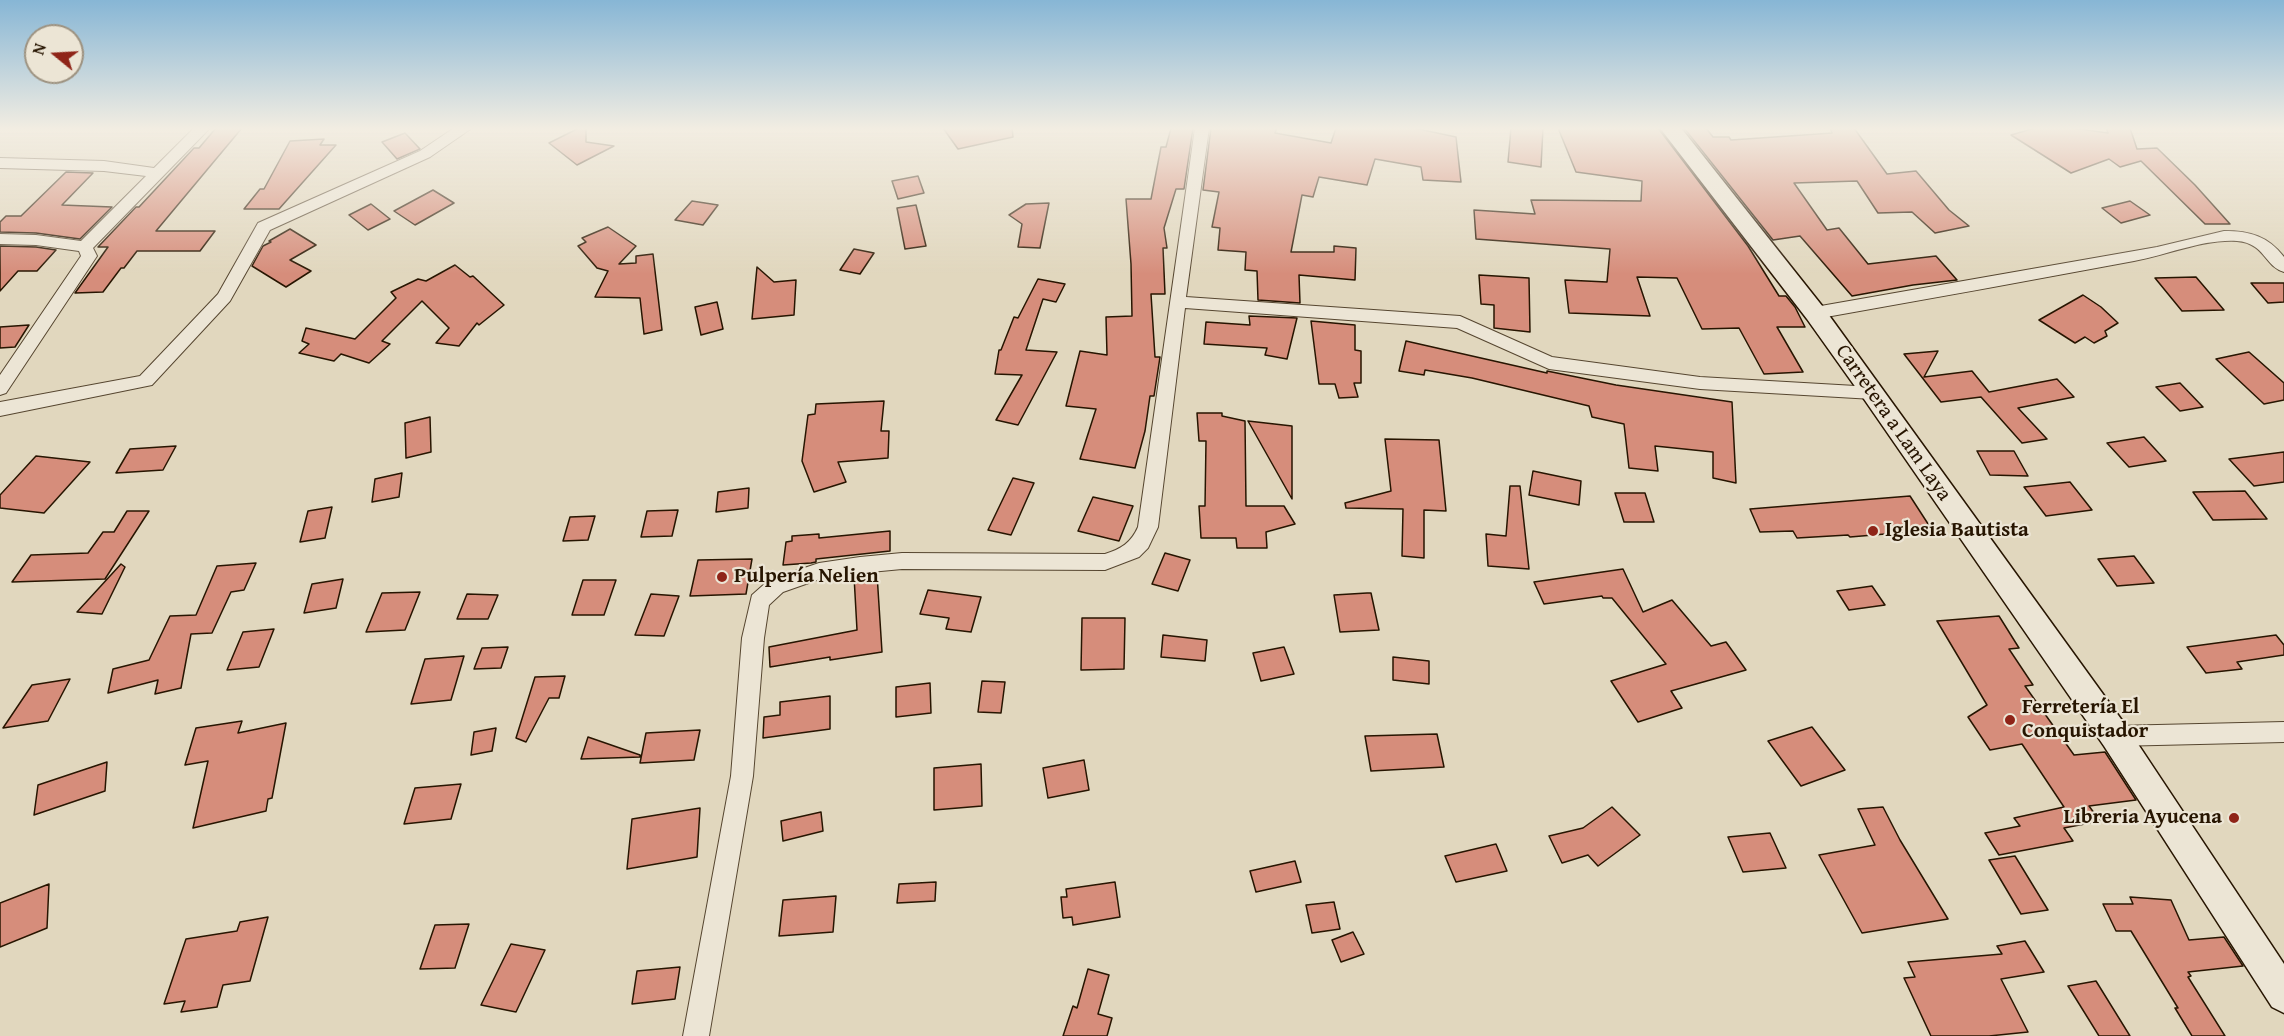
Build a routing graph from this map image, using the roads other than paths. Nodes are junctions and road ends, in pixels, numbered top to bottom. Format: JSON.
{"nodes":[{"id":1,"x":153,"y":176,"type":"edge"},
{"id":2,"x":376,"y":176,"type":"edge"},
{"id":3,"x":1195,"y":176,"type":"edge"},
{"id":4,"x":1708,"y":176,"type":"edge"},
{"id":5,"x":0,"y":239,"type":"edge"},
{"id":6,"x":85,"y":247,"type":"junction"},
{"id":7,"x":2284,"y":267,"type":"edge"},
{"id":8,"x":1178,"y":302,"type":"junction"},
{"id":9,"x":1815,"y":313,"type":"junction"},
{"id":10,"x":0,"y":389,"type":"edge"},
{"id":11,"x":1873,"y":393,"type":"junction"},
{"id":12,"x":0,"y":408,"type":"edge"},
{"id":13,"x":2284,"y":732,"type":"edge"},
{"id":14,"x":2115,"y":736,"type":"junction"},
{"id":15,"x":2284,"y":995,"type":"edge"},
{"id":16,"x":696,"y":1036,"type":"edge"}],
"edges":[{"from":1,"to":6,"type":"street"},
{"from":2,"to":12,"type":"street"},
{"from":3,"to":8,"type":"street"},
{"from":4,"to":9,"type":"main road","name":"Carretera a Lam Laya"},
{"from":5,"to":6,"type":"street"},
{"from":6,"to":10,"type":"street"},
{"from":7,"to":9,"type":"street"},
{"from":8,"to":11,"type":"street"},
{"from":8,"to":16,"type":"street"},
{"from":9,"to":11,"type":"main road","name":"Carretera a Lam Laya"},
{"from":11,"to":14,"type":"main road","name":"Carretera a Lam Laya"},
{"from":13,"to":14,"type":"street"},
{"from":14,"to":15,"type":"main road","name":"Carretera a Lam Laya"}]}
